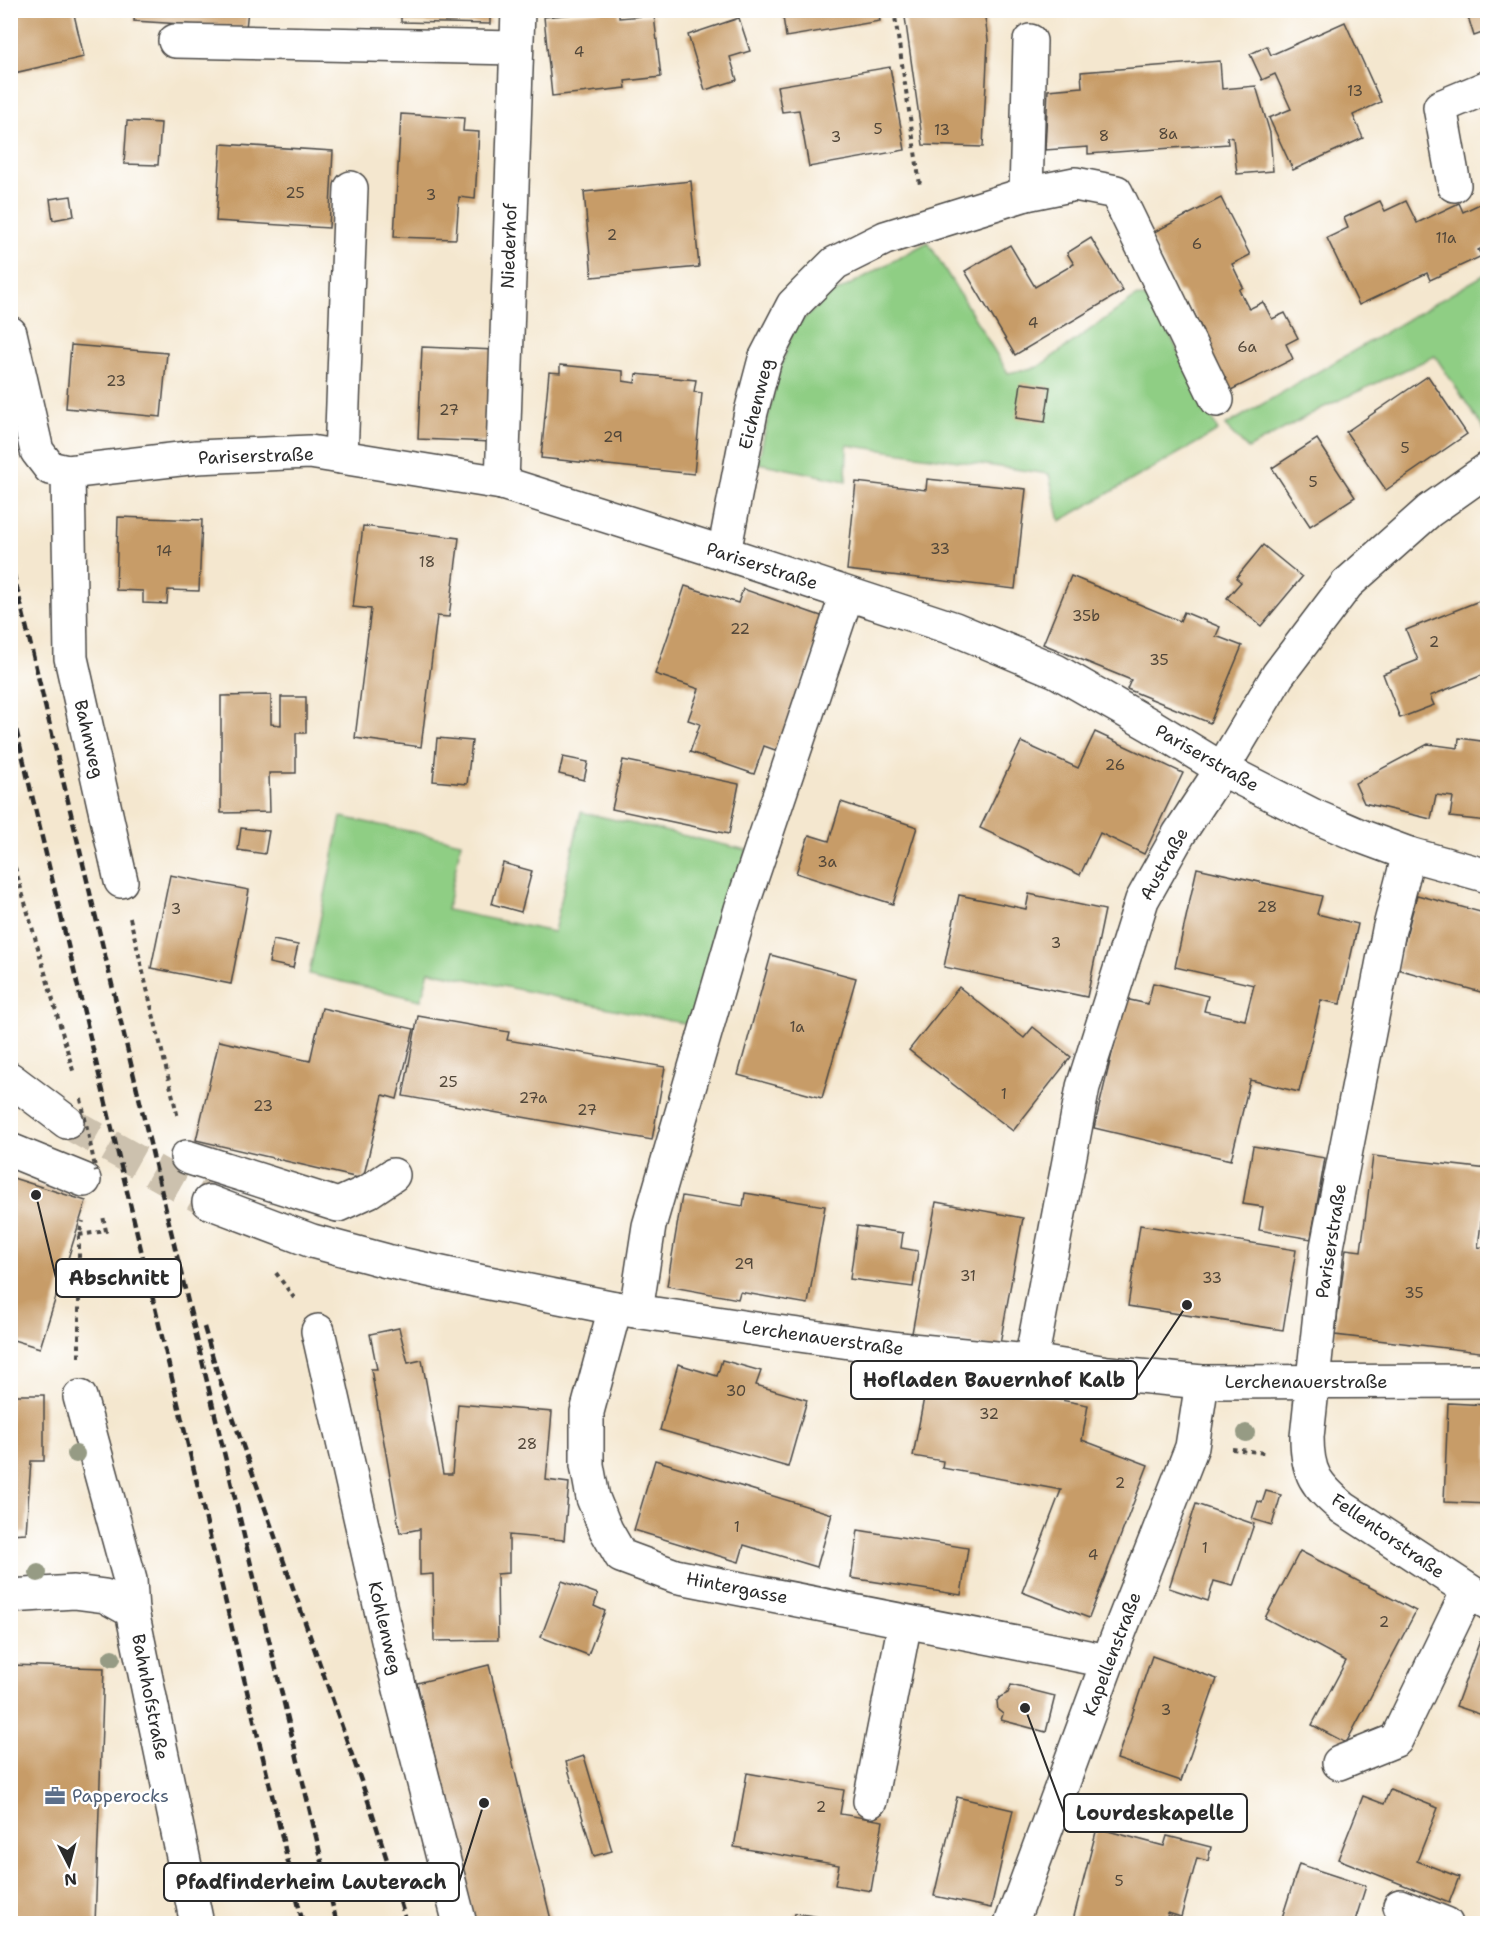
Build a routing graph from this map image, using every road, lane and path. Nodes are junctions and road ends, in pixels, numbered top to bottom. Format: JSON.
{"nodes":[{"id":1,"x":518,"y":10,"type":"edge"},
{"id":2,"x":894,"y":10,"type":"edge"},
{"id":3,"x":175,"y":41,"type":"dead end"},
{"id":4,"x":1030,"y":41,"type":"dead end"},
{"id":5,"x":516,"y":48,"type":"junction"},
{"id":6,"x":1488,"y":87,"type":"edge"},
{"id":7,"x":1454,"y":185,"type":"dead end"},
{"id":8,"x":351,"y":188,"type":"dead end"},
{"id":9,"x":1026,"y":194,"type":"junction"},
{"id":10,"x":926,"y":224,"type":"junction"},
{"id":11,"x":10,"y":333,"type":"edge"},
{"id":12,"x":1217,"y":400,"type":"dead end"},
{"id":13,"x":341,"y":457,"type":"junction"},
{"id":14,"x":1488,"y":469,"type":"edge"},
{"id":15,"x":68,"y":472,"type":"junction"},
{"id":16,"x":502,"y":483,"type":"junction"},
{"id":17,"x":724,"y":553,"type":"junction"},
{"id":18,"x":847,"y":594,"type":"junction"},
{"id":19,"x":1222,"y":770,"type":"junction"},
{"id":20,"x":10,"y":850,"type":"edge"},
{"id":21,"x":1409,"y":854,"type":"junction"},
{"id":22,"x":1488,"y":876,"type":"edge"},
{"id":23,"x":121,"y":881,"type":"joint"},
{"id":24,"x":74,"y":1077,"type":"dead end"},
{"id":25,"x":10,"y":1079,"type":"edge"},
{"id":26,"x":78,"y":1088,"type":"dead end"},
{"id":27,"x":74,"y":1111,"type":"junction"},
{"id":28,"x":10,"y":1150,"type":"edge"},
{"id":29,"x":187,"y":1157,"type":"joint"},
{"id":30,"x":393,"y":1175,"type":"dead end"},
{"id":31,"x":90,"y":1176,"type":"junction"},
{"id":32,"x":209,"y":1202,"type":"tunnel mouth"},
{"id":33,"x":104,"y":1223,"type":"dead end"},
{"id":34,"x":79,"y":1235,"type":"junction"},
{"id":35,"x":625,"y":1310,"type":"junction"},
{"id":36,"x":318,"y":1331,"type":"dead end"},
{"id":37,"x":1031,"y":1361,"type":"junction"},
{"id":38,"x":1488,"y":1381,"type":"edge"},
{"id":39,"x":1202,"y":1382,"type":"junction"},
{"id":40,"x":1314,"y":1382,"type":"junction"},
{"id":41,"x":80,"y":1397,"type":"joint"},
{"id":42,"x":1192,"y":1446,"type":"junction"},
{"id":43,"x":1307,"y":1458,"type":"junction"},
{"id":44,"x":10,"y":1596,"type":"edge"},
{"id":45,"x":1478,"y":1597,"type":"edge"},
{"id":46,"x":132,"y":1611,"type":"junction"},
{"id":47,"x":905,"y":1622,"type":"junction"},
{"id":48,"x":1108,"y":1661,"type":"junction"},
{"id":49,"x":1339,"y":1763,"type":"dead end"},
{"id":50,"x":870,"y":1801,"type":"dead end"},
{"id":51,"x":1400,"y":1906,"type":"dead end"},
{"id":52,"x":197,"y":1923,"type":"edge"},
{"id":53,"x":460,"y":1923,"type":"edge"},
{"id":54,"x":1011,"y":1923,"type":"edge"},
{"id":55,"x":1446,"y":1923,"type":"edge"}],
"edges":[{"from":1,"to":5,"type":"street","name":"Niederhof"},
{"from":2,"to":10,"type":"path"},
{"from":3,"to":5,"type":"street"},
{"from":4,"to":9,"type":"street"},
{"from":5,"to":16,"type":"street","name":"Niederhof"},
{"from":6,"to":7,"type":"street"},
{"from":8,"to":13,"type":"street"},
{"from":9,"to":10,"type":"street","name":"Eichenweg"},
{"from":9,"to":12,"type":"street","name":"Eichenweg"},
{"from":10,"to":17,"type":"street","name":"Eichenweg"},
{"from":11,"to":15,"type":"street"},
{"from":13,"to":15,"type":"street","name":"Pariserstraße"},
{"from":13,"to":16,"type":"street","name":"Pariserstraße"},
{"from":14,"to":19,"type":"street","name":"Austraße"},
{"from":15,"to":23,"type":"street","name":"Bahnweg"},
{"from":16,"to":17,"type":"street","name":"Pariserstraße"},
{"from":17,"to":18,"type":"street","name":"Pariserstraße"},
{"from":18,"to":19,"type":"street","name":"Pariserstraße"},
{"from":18,"to":35,"type":"street","name":"Hintergasse"},
{"from":19,"to":21,"type":"street","name":"Pariserstraße"},
{"from":19,"to":37,"type":"street","name":"Austraße"},
{"from":20,"to":24,"type":"path"},
{"from":21,"to":22,"type":"street","name":"Pariserstraße"},
{"from":21,"to":40,"type":"street","name":"Pariserstraße"},
{"from":23,"to":29,"type":"path"},
{"from":25,"to":27,"type":"street"},
{"from":26,"to":27,"type":"path"},
{"from":27,"to":31,"type":"path","bridge":true},
{"from":28,"to":31,"type":"street"},
{"from":29,"to":30,"type":"street"},
{"from":31,"to":34,"type":"path"},
{"from":32,"to":35,"type":"street","name":"Lerchenauerstraße"},
{"from":33,"to":34,"type":"path"},
{"from":34,"to":41,"type":"path"},
{"from":35,"to":37,"type":"street","name":"Lerchenauerstraße"},
{"from":35,"to":47,"type":"street","name":"Hintergasse"},
{"from":36,"to":53,"type":"street","name":"Kohlenweg"},
{"from":37,"to":39,"type":"street","name":"Lerchenauerstraße"},
{"from":38,"to":40,"type":"street","name":"Lerchenauerstraße"},
{"from":39,"to":40,"type":"street","name":"Lerchenauerstraße"},
{"from":39,"to":42,"type":"street","name":"Kapellenstraße"},
{"from":40,"to":43,"type":"street","name":"Fellentorstraße"},
{"from":41,"to":46,"type":"street","name":"Bahnhofstraße"},
{"from":42,"to":43,"type":"path"},
{"from":42,"to":48,"type":"street","name":"Kapellenstraße"},
{"from":43,"to":45,"type":"street","name":"Fellentorstraße"},
{"from":44,"to":46,"type":"street","name":"Bahnhofstraße"},
{"from":45,"to":49,"type":"street"},
{"from":46,"to":52,"type":"street","name":"Bahnhofstraße"},
{"from":47,"to":48,"type":"street","name":"Hintergasse"},
{"from":47,"to":50,"type":"street"},
{"from":48,"to":54,"type":"street","name":"Kapellenstraße"},
{"from":51,"to":55,"type":"street"}]}
